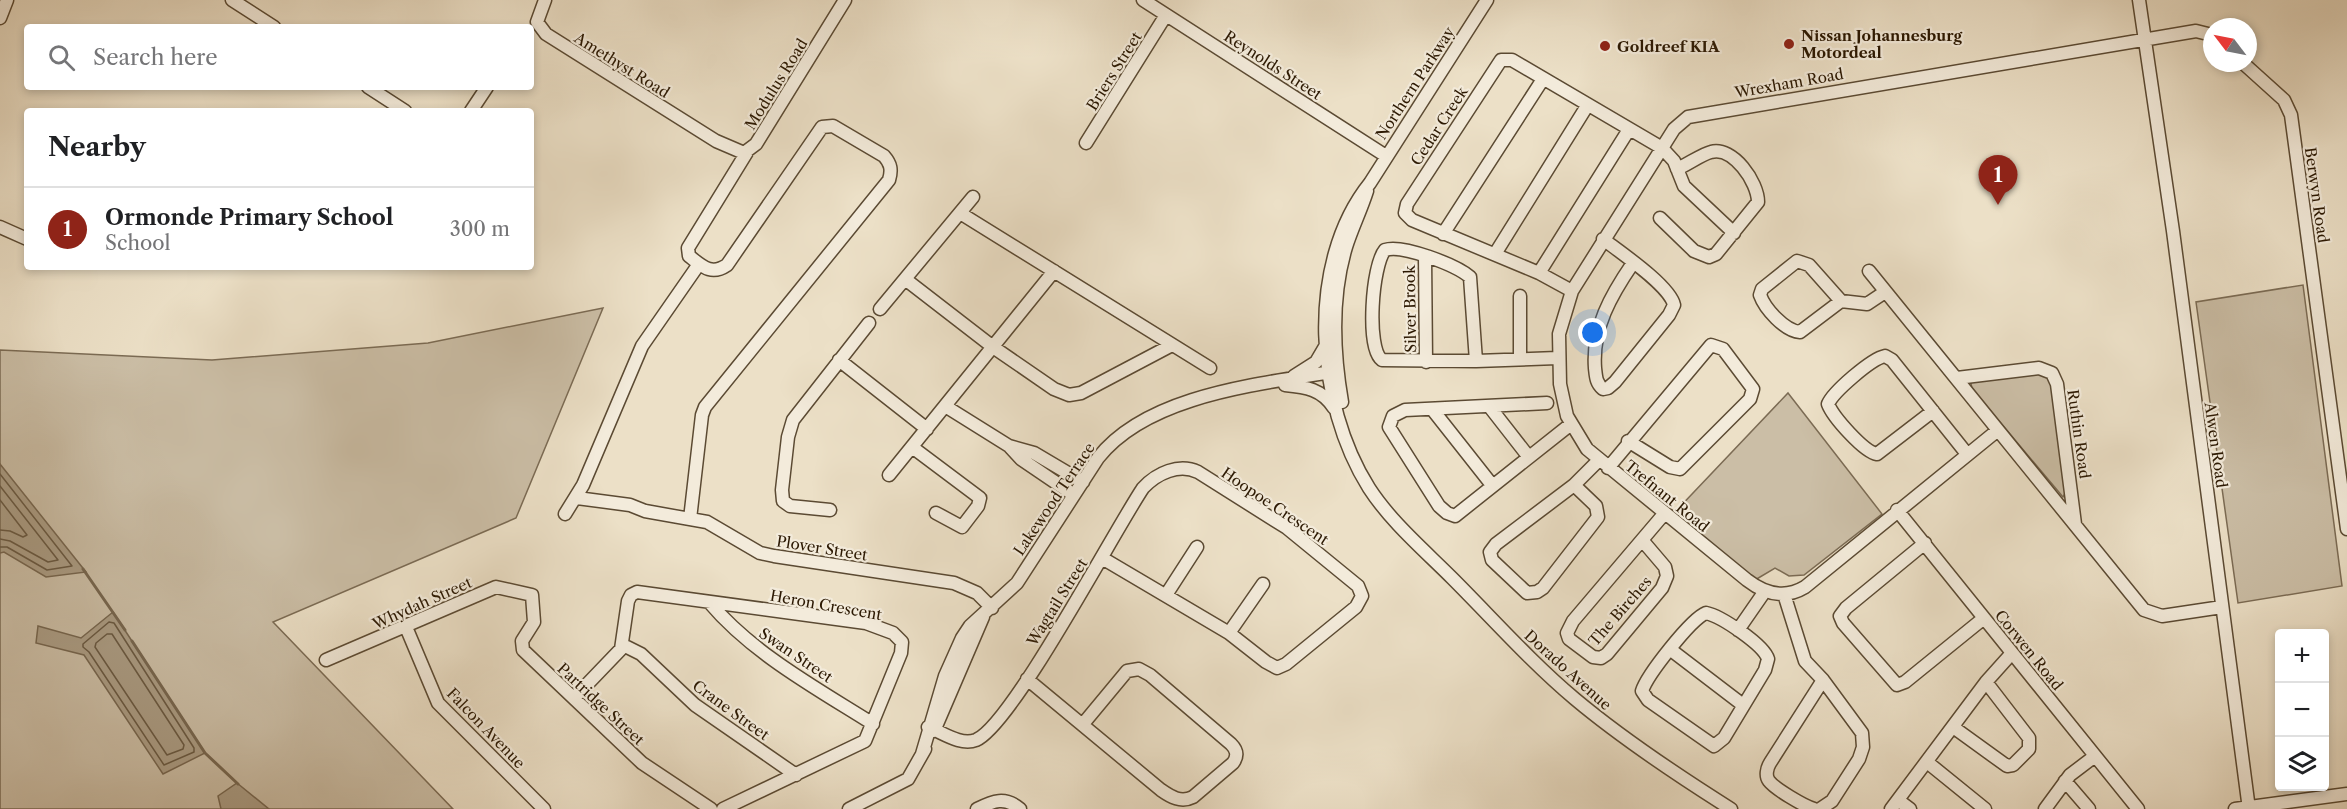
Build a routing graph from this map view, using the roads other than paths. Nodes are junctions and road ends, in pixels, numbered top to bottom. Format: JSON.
{"nodes":[{"id":1,"x":7,"y":0,"type":"edge"},
{"id":2,"x":232,"y":0,"type":"edge"},
{"id":3,"x":544,"y":0,"type":"edge"},
{"id":4,"x":845,"y":0,"type":"edge"},
{"id":5,"x":1143,"y":0,"type":"edge"},
{"id":6,"x":1487,"y":0,"type":"edge"},
{"id":7,"x":2139,"y":0,"type":"edge"},
{"id":8,"x":2146,"y":0,"type":"edge"},
{"id":9,"x":1166,"y":15,"type":"junction"},
{"id":10,"x":0,"y":18,"type":"edge"},
{"id":11,"x":269,"y":24,"type":"edge"},
{"id":12,"x":537,"y":32,"type":"edge"},
{"id":13,"x":2203,"y":33,"type":"edge"},
{"id":14,"x":2147,"y":40,"type":"junction"},
{"id":15,"x":2253,"y":72,"type":"edge"},
{"id":16,"x":1543,"y":79,"type":"junction"},
{"id":17,"x":373,"y":90,"type":"edge"},
{"id":18,"x":485,"y":90,"type":"edge"},
{"id":19,"x":1587,"y":106,"type":"junction"},
{"id":20,"x":400,"y":108,"type":"edge"},
{"id":21,"x":473,"y":108,"type":"edge"},
{"id":22,"x":1628,"y":131,"type":"junction"},
{"id":23,"x":716,"y":141,"type":"joint"},
{"id":24,"x":1086,"y":143,"type":"dead end"},
{"id":25,"x":1662,"y":148,"type":"junction"},
{"id":26,"x":747,"y":152,"type":"junction"},
{"id":27,"x":1386,"y":156,"type":"junction"},
{"id":28,"x":1677,"y":169,"type":"junction"},
{"id":29,"x":1370,"y":183,"type":"junction"},
{"id":30,"x":973,"y":197,"type":"dead end"},
{"id":31,"x":960,"y":213,"type":"junction"},
{"id":32,"x":1660,"y":218,"type":"dead end"},
{"id":33,"x":0,"y":227,"type":"edge"},
{"id":34,"x":1734,"y":233,"type":"junction"},
{"id":35,"x":1443,"y":234,"type":"junction"},
{"id":36,"x":24,"y":238,"type":"edge"},
{"id":37,"x":1604,"y":239,"type":"junction"},
{"id":38,"x":1495,"y":254,"type":"junction"},
{"id":39,"x":1425,"y":255,"type":"junction"},
{"id":40,"x":1633,"y":263,"type":"junction"},
{"id":41,"x":699,"y":264,"type":"junction"},
{"id":42,"x":1054,"y":271,"type":"junction"},
{"id":43,"x":1869,"y":271,"type":"dead end"},
{"id":44,"x":1539,"y":273,"type":"junction"},
{"id":45,"x":905,"y":279,"type":"junction"},
{"id":46,"x":1572,"y":291,"type":"junction"},
{"id":47,"x":1885,"y":292,"type":"junction"},
{"id":48,"x":1520,"y":296,"type":"dead end"},
{"id":49,"x":1842,"y":301,"type":"junction"},
{"id":50,"x":879,"y":309,"type":"dead end"},
{"id":51,"x":869,"y":323,"type":"dead end"},
{"id":52,"x":1326,"y":344,"type":"junction"},
{"id":53,"x":1172,"y":345,"type":"junction"},
{"id":54,"x":993,"y":347,"type":"junction"},
{"id":55,"x":1557,"y":358,"type":"junction"},
{"id":56,"x":1520,"y":359,"type":"junction"},
{"id":57,"x":839,"y":360,"type":"junction"},
{"id":58,"x":1426,"y":362,"type":"junction"},
{"id":59,"x":1476,"y":362,"type":"junction"},
{"id":60,"x":1210,"y":368,"type":"dead end"},
{"id":61,"x":1332,"y":372,"type":"junction"},
{"id":62,"x":1957,"y":378,"type":"junction"},
{"id":63,"x":1277,"y":382,"type":"junction"},
{"id":64,"x":1546,"y":403,"type":"dead end"},
{"id":65,"x":945,"y":406,"type":"junction"},
{"id":66,"x":1489,"y":406,"type":"junction"},
{"id":67,"x":1432,"y":409,"type":"junction"},
{"id":68,"x":1337,"y":411,"type":"junction"},
{"id":69,"x":1933,"y":411,"type":"junction"},
{"id":70,"x":1571,"y":424,"type":"junction"},
{"id":71,"x":927,"y":429,"type":"junction"},
{"id":72,"x":1998,"y":430,"type":"junction"},
{"id":73,"x":1628,"y":441,"type":"junction"},
{"id":74,"x":1009,"y":446,"type":"junction"},
{"id":75,"x":912,"y":447,"type":"junction"},
{"id":76,"x":2342,"y":453,"type":"edge"},
{"id":77,"x":1967,"y":454,"type":"junction"},
{"id":78,"x":1528,"y":456,"type":"junction"},
{"id":79,"x":1604,"y":464,"type":"junction"},
{"id":80,"x":1198,"y":472,"type":"joint"},
{"id":81,"x":889,"y":475,"type":"dead end"},
{"id":82,"x":1083,"y":482,"type":"junction"},
{"id":83,"x":1574,"y":484,"type":"junction"},
{"id":84,"x":1492,"y":485,"type":"junction"},
{"id":85,"x":1074,"y":495,"type":"junction"},
{"id":86,"x":577,"y":498,"type":"junction"},
{"id":87,"x":830,"y":510,"type":"dead end"},
{"id":88,"x":1897,"y":510,"type":"junction"},
{"id":89,"x":936,"y":513,"type":"dead end"},
{"id":90,"x":565,"y":514,"type":"dead end"},
{"id":91,"x":1664,"y":514,"type":"junction"},
{"id":92,"x":690,"y":519,"type":"junction"},
{"id":93,"x":2076,"y":526,"type":"junction"},
{"id":94,"x":1404,"y":529,"type":"junction"},
{"id":95,"x":2347,"y":529,"type":"edge"},
{"id":96,"x":1642,"y":540,"type":"junction"},
{"id":97,"x":1925,"y":543,"type":"junction"},
{"id":98,"x":1197,"y":547,"type":"dead end"},
{"id":99,"x":1102,"y":558,"type":"junction"},
{"id":100,"x":1263,"y":584,"type":"dead end"},
{"id":101,"x":1766,"y":591,"type":"junction"},
{"id":102,"x":1784,"y":594,"type":"junction"},
{"id":103,"x":532,"y":595,"type":"joint"},
{"id":104,"x":1166,"y":595,"type":"junction"},
{"id":105,"x":709,"y":602,"type":"junction"},
{"id":106,"x":2222,"y":607,"type":"junction"},
{"id":107,"x":987,"y":612,"type":"junction"},
{"id":108,"x":1984,"y":618,"type":"junction"},
{"id":109,"x":406,"y":627,"type":"junction"},
{"id":110,"x":1738,"y":630,"type":"junction"},
{"id":111,"x":1229,"y":633,"type":"junction"},
{"id":112,"x":623,"y":645,"type":"junction"},
{"id":113,"x":1671,"y":650,"type":"junction"},
{"id":114,"x":2012,"y":653,"type":"junction"},
{"id":115,"x":326,"y":660,"type":"dead end"},
{"id":116,"x":1027,"y":679,"type":"junction"},
{"id":117,"x":1823,"y":680,"type":"junction"},
{"id":118,"x":1986,"y":682,"type":"junction"},
{"id":119,"x":573,"y":698,"type":"junction"},
{"id":120,"x":1743,"y":705,"type":"junction"},
{"id":121,"x":873,"y":724,"type":"junction"},
{"id":122,"x":1083,"y":724,"type":"junction"},
{"id":123,"x":1953,"y":727,"type":"junction"},
{"id":124,"x":932,"y":728,"type":"junction"},
{"id":125,"x":2095,"y":756,"type":"junction"},
{"id":126,"x":1927,"y":762,"type":"junction"},
{"id":127,"x":796,"y":775,"type":"junction"},
{"id":128,"x":2066,"y":781,"type":"junction"},
{"id":129,"x":2346,"y":794,"type":"edge"},
{"id":130,"x":745,"y":802,"type":"edge"},
{"id":131,"x":1894,"y":804,"type":"edge"},
{"id":132,"x":727,"y":808,"type":"edge"},
{"id":133,"x":2249,"y":808,"type":"edge"},
{"id":134,"x":544,"y":809,"type":"edge"},
{"id":135,"x":711,"y":809,"type":"edge"},
{"id":136,"x":849,"y":809,"type":"edge"},
{"id":137,"x":977,"y":809,"type":"edge"},
{"id":138,"x":1020,"y":809,"type":"edge"},
{"id":139,"x":1731,"y":809,"type":"edge"},
{"id":140,"x":1814,"y":809,"type":"edge"},
{"id":141,"x":1820,"y":809,"type":"edge"},
{"id":142,"x":1910,"y":809,"type":"edge"},
{"id":143,"x":1985,"y":809,"type":"edge"},
{"id":144,"x":2045,"y":809,"type":"edge"},
{"id":145,"x":2089,"y":809,"type":"edge"},
{"id":146,"x":2138,"y":809,"type":"edge"},
{"id":147,"x":2235,"y":809,"type":"edge"}],
"edges":[{"from":1,"to":10,"type":"street"},
{"from":2,"to":11,"type":"street"},
{"from":3,"to":12,"type":"street","name":"Amethyst Road"},
{"from":4,"to":26,"type":"street","name":"Modulus Road"},
{"from":5,"to":9,"type":"street","name":"Reynolds Street"},
{"from":6,"to":27,"type":"street","name":"Northern Parkway"},
{"from":7,"to":14,"type":"street","name":"Alwen Road"},
{"from":8,"to":14,"type":"street","name":"Alwen Road"},
{"from":9,"to":24,"type":"street","name":"Briers Street"},
{"from":9,"to":27,"type":"street","name":"Reynolds Street"},
{"from":12,"to":23,"type":"street","name":"Amethyst Road"},
{"from":13,"to":14,"type":"street"},
{"from":14,"to":25,"type":"street","name":"Wrexham Road"},
{"from":14,"to":106,"type":"street","name":"Alwen Road"},
{"from":15,"to":76,"type":"street","name":"Berwyn Road"},
{"from":16,"to":19,"type":"street","name":"Cedar Creek"},
{"from":16,"to":35,"type":"street"},
{"from":16,"to":35,"type":"street","name":"Cedar Creek"},
{"from":17,"to":20,"type":"street"},
{"from":18,"to":21,"type":"street"},
{"from":19,"to":22,"type":"street","name":"Cedar Creek"},
{"from":19,"to":38,"type":"street"},
{"from":22,"to":25,"type":"street","name":"Cedar Creek"},
{"from":22,"to":44,"type":"street"},
{"from":23,"to":26,"type":"street","name":"Modulus Road"},
{"from":25,"to":28,"type":"street"},
{"from":25,"to":37,"type":"street","name":"Trefnant Road"},
{"from":26,"to":41,"type":"street"},
{"from":27,"to":29,"type":"street","name":"Northern Parkway"},
{"from":28,"to":34,"type":"street"},
{"from":28,"to":34,"type":"street"},
{"from":29,"to":52,"type":"street","name":"Northern Parkway"},
{"from":29,"to":61,"type":"street","name":"Northern Parkway"},
{"from":30,"to":31,"type":"street"},
{"from":31,"to":42,"type":"street"},
{"from":31,"to":45,"type":"street"},
{"from":32,"to":34,"type":"street"},
{"from":33,"to":36,"type":"street"},
{"from":35,"to":38,"type":"street","name":"Cedar Creek"},
{"from":37,"to":40,"type":"street"},
{"from":37,"to":46,"type":"street","name":"Trefnant Road"},
{"from":38,"to":44,"type":"street","name":"Cedar Creek"},
{"from":39,"to":58,"type":"street","name":"Silver Brook"},
{"from":39,"to":58,"type":"street","name":"Silver Brook"},
{"from":39,"to":59,"type":"street","name":"Silver Brook"},
{"from":40,"to":40,"type":"street"},
{"from":41,"to":86,"type":"street"},
{"from":41,"to":92,"type":"street"},
{"from":42,"to":53,"type":"street"},
{"from":42,"to":54,"type":"street"},
{"from":43,"to":47,"type":"street"},
{"from":44,"to":46,"type":"street","name":"Cedar Creek"},
{"from":45,"to":50,"type":"street"},
{"from":45,"to":54,"type":"street"},
{"from":46,"to":55,"type":"street","name":"Trefnant Road"},
{"from":47,"to":49,"type":"street"},
{"from":47,"to":62,"type":"street"},
{"from":48,"to":56,"type":"street"},
{"from":49,"to":49,"type":"street"},
{"from":51,"to":57,"type":"street"},
{"from":52,"to":61,"type":"street","name":"Northern Parkway"},
{"from":52,"to":63,"type":"street"},
{"from":53,"to":54,"type":"street"},
{"from":53,"to":60,"type":"street"},
{"from":54,"to":65,"type":"street"},
{"from":55,"to":56,"type":"street","name":"Silver Brook"},
{"from":55,"to":70,"type":"street","name":"Trefnant Road"},
{"from":56,"to":59,"type":"street","name":"Silver Brook"},
{"from":57,"to":71,"type":"street"},
{"from":57,"to":87,"type":"street"},
{"from":58,"to":59,"type":"street","name":"Silver Brook"},
{"from":61,"to":63,"type":"street","name":"Lakewood Terrace"},
{"from":61,"to":68,"type":"street","name":"Dorado Avenue"},
{"from":61,"to":94,"type":"street","name":"Dorado Avenue"},
{"from":62,"to":72,"type":"street"},
{"from":62,"to":93,"type":"street","name":"Ruthin Road"},
{"from":63,"to":68,"type":"street"},
{"from":63,"to":82,"type":"street","name":"Lakewood Terrace"},
{"from":64,"to":66,"type":"street"},
{"from":65,"to":71,"type":"street"},
{"from":65,"to":74,"type":"street"},
{"from":66,"to":67,"type":"street"},
{"from":66,"to":78,"type":"street"},
{"from":67,"to":84,"type":"street"},
{"from":67,"to":84,"type":"street"},
{"from":68,"to":94,"type":"street","name":"Dorado Avenue"},
{"from":69,"to":69,"type":"street"},
{"from":69,"to":77,"type":"street"},
{"from":70,"to":78,"type":"street"},
{"from":70,"to":79,"type":"street","name":"Trefnant Road"},
{"from":71,"to":75,"type":"street"},
{"from":72,"to":77,"type":"street"},
{"from":72,"to":93,"type":"street"},
{"from":73,"to":73,"type":"street"},
{"from":73,"to":79,"type":"street"},
{"from":74,"to":82,"type":"street"},
{"from":74,"to":85,"type":"street"},
{"from":75,"to":81,"type":"street"},
{"from":75,"to":89,"type":"street"},
{"from":76,"to":95,"type":"street","name":"Berwyn Road"},
{"from":77,"to":88,"type":"street"},
{"from":78,"to":84,"type":"street"},
{"from":79,"to":83,"type":"street"},
{"from":79,"to":91,"type":"street","name":"Trefnant Road"},
{"from":80,"to":99,"type":"street","name":"Wagtail Street"},
{"from":80,"to":111,"type":"street","name":"Hoopoe Crescent"},
{"from":82,"to":85,"type":"street","name":"Lakewood Terrace"},
{"from":83,"to":83,"type":"street"},
{"from":85,"to":107,"type":"street","name":"Lakewood Terrace"},
{"from":86,"to":90,"type":"street"},
{"from":86,"to":92,"type":"street","name":"Plover Street"},
{"from":88,"to":97,"type":"street","name":"Corwen Road"},
{"from":88,"to":102,"type":"street"},
{"from":91,"to":96,"type":"street","name":"The Birches"},
{"from":91,"to":101,"type":"street","name":"Trefnant Road"},
{"from":92,"to":107,"type":"street","name":"Plover Street"},
{"from":93,"to":106,"type":"street"},
{"from":94,"to":139,"type":"street","name":"Dorado Avenue"},
{"from":96,"to":96,"type":"street","name":"The Birches"},
{"from":97,"to":108,"type":"street","name":"Corwen Road"},
{"from":97,"to":108,"type":"street"},
{"from":98,"to":104,"type":"street"},
{"from":99,"to":104,"type":"street","name":"Hoopoe Crescent"},
{"from":99,"to":116,"type":"street","name":"Wagtail Street"},
{"from":100,"to":111,"type":"street"},
{"from":101,"to":102,"type":"street","name":"Trefnant Road"},
{"from":101,"to":110,"type":"street"},
{"from":102,"to":117,"type":"street"},
{"from":103,"to":109,"type":"street","name":"Whydah Street"},
{"from":103,"to":119,"type":"street","name":"Partridge Street"},
{"from":104,"to":111,"type":"street","name":"Hoopoe Crescent"},
{"from":105,"to":112,"type":"street","name":"Heron Crescent"},
{"from":105,"to":121,"type":"street","name":"Swan Street"},
{"from":105,"to":121,"type":"street","name":"Heron Crescent"},
{"from":106,"to":133,"type":"street","name":"Alwen Road"},
{"from":107,"to":124,"type":"street","name":"Lakewood Terrace"},
{"from":108,"to":114,"type":"street","name":"Corwen Road"},
{"from":109,"to":115,"type":"street","name":"Whydah Street"},
{"from":109,"to":134,"type":"street","name":"Falcon Avenue"},
{"from":110,"to":113,"type":"street"},
{"from":110,"to":120,"type":"street"},
{"from":112,"to":119,"type":"street"},
{"from":112,"to":127,"type":"street","name":"Crane Street"},
{"from":113,"to":120,"type":"street"},
{"from":113,"to":120,"type":"street"},
{"from":114,"to":118,"type":"street"},
{"from":114,"to":125,"type":"street","name":"Corwen Road"},
{"from":116,"to":122,"type":"street"},
{"from":116,"to":124,"type":"street","name":"Wagtail Street"},
{"from":117,"to":140,"type":"street"},
{"from":117,"to":141,"type":"street"},
{"from":118,"to":123,"type":"street"},
{"from":118,"to":123,"type":"street"},
{"from":119,"to":135,"type":"street","name":"Partridge Street"},
{"from":121,"to":127,"type":"street","name":"Heron Crescent"},
{"from":122,"to":122,"type":"street"},
{"from":123,"to":126,"type":"street"},
{"from":124,"to":136,"type":"street","name":"Lakewood Terrace"},
{"from":125,"to":128,"type":"street"},
{"from":125,"to":146,"type":"street","name":"Corwen Road"},
{"from":126,"to":131,"type":"street"},
{"from":126,"to":143,"type":"street"},
{"from":127,"to":130,"type":"street","name":"Heron Crescent"},
{"from":128,"to":144,"type":"street"},
{"from":128,"to":145,"type":"street"},
{"from":129,"to":133,"type":"street"},
{"from":130,"to":132,"type":"street"},
{"from":131,"to":142,"type":"street"},
{"from":133,"to":147,"type":"street"},
{"from":137,"to":138,"type":"street"}]}
